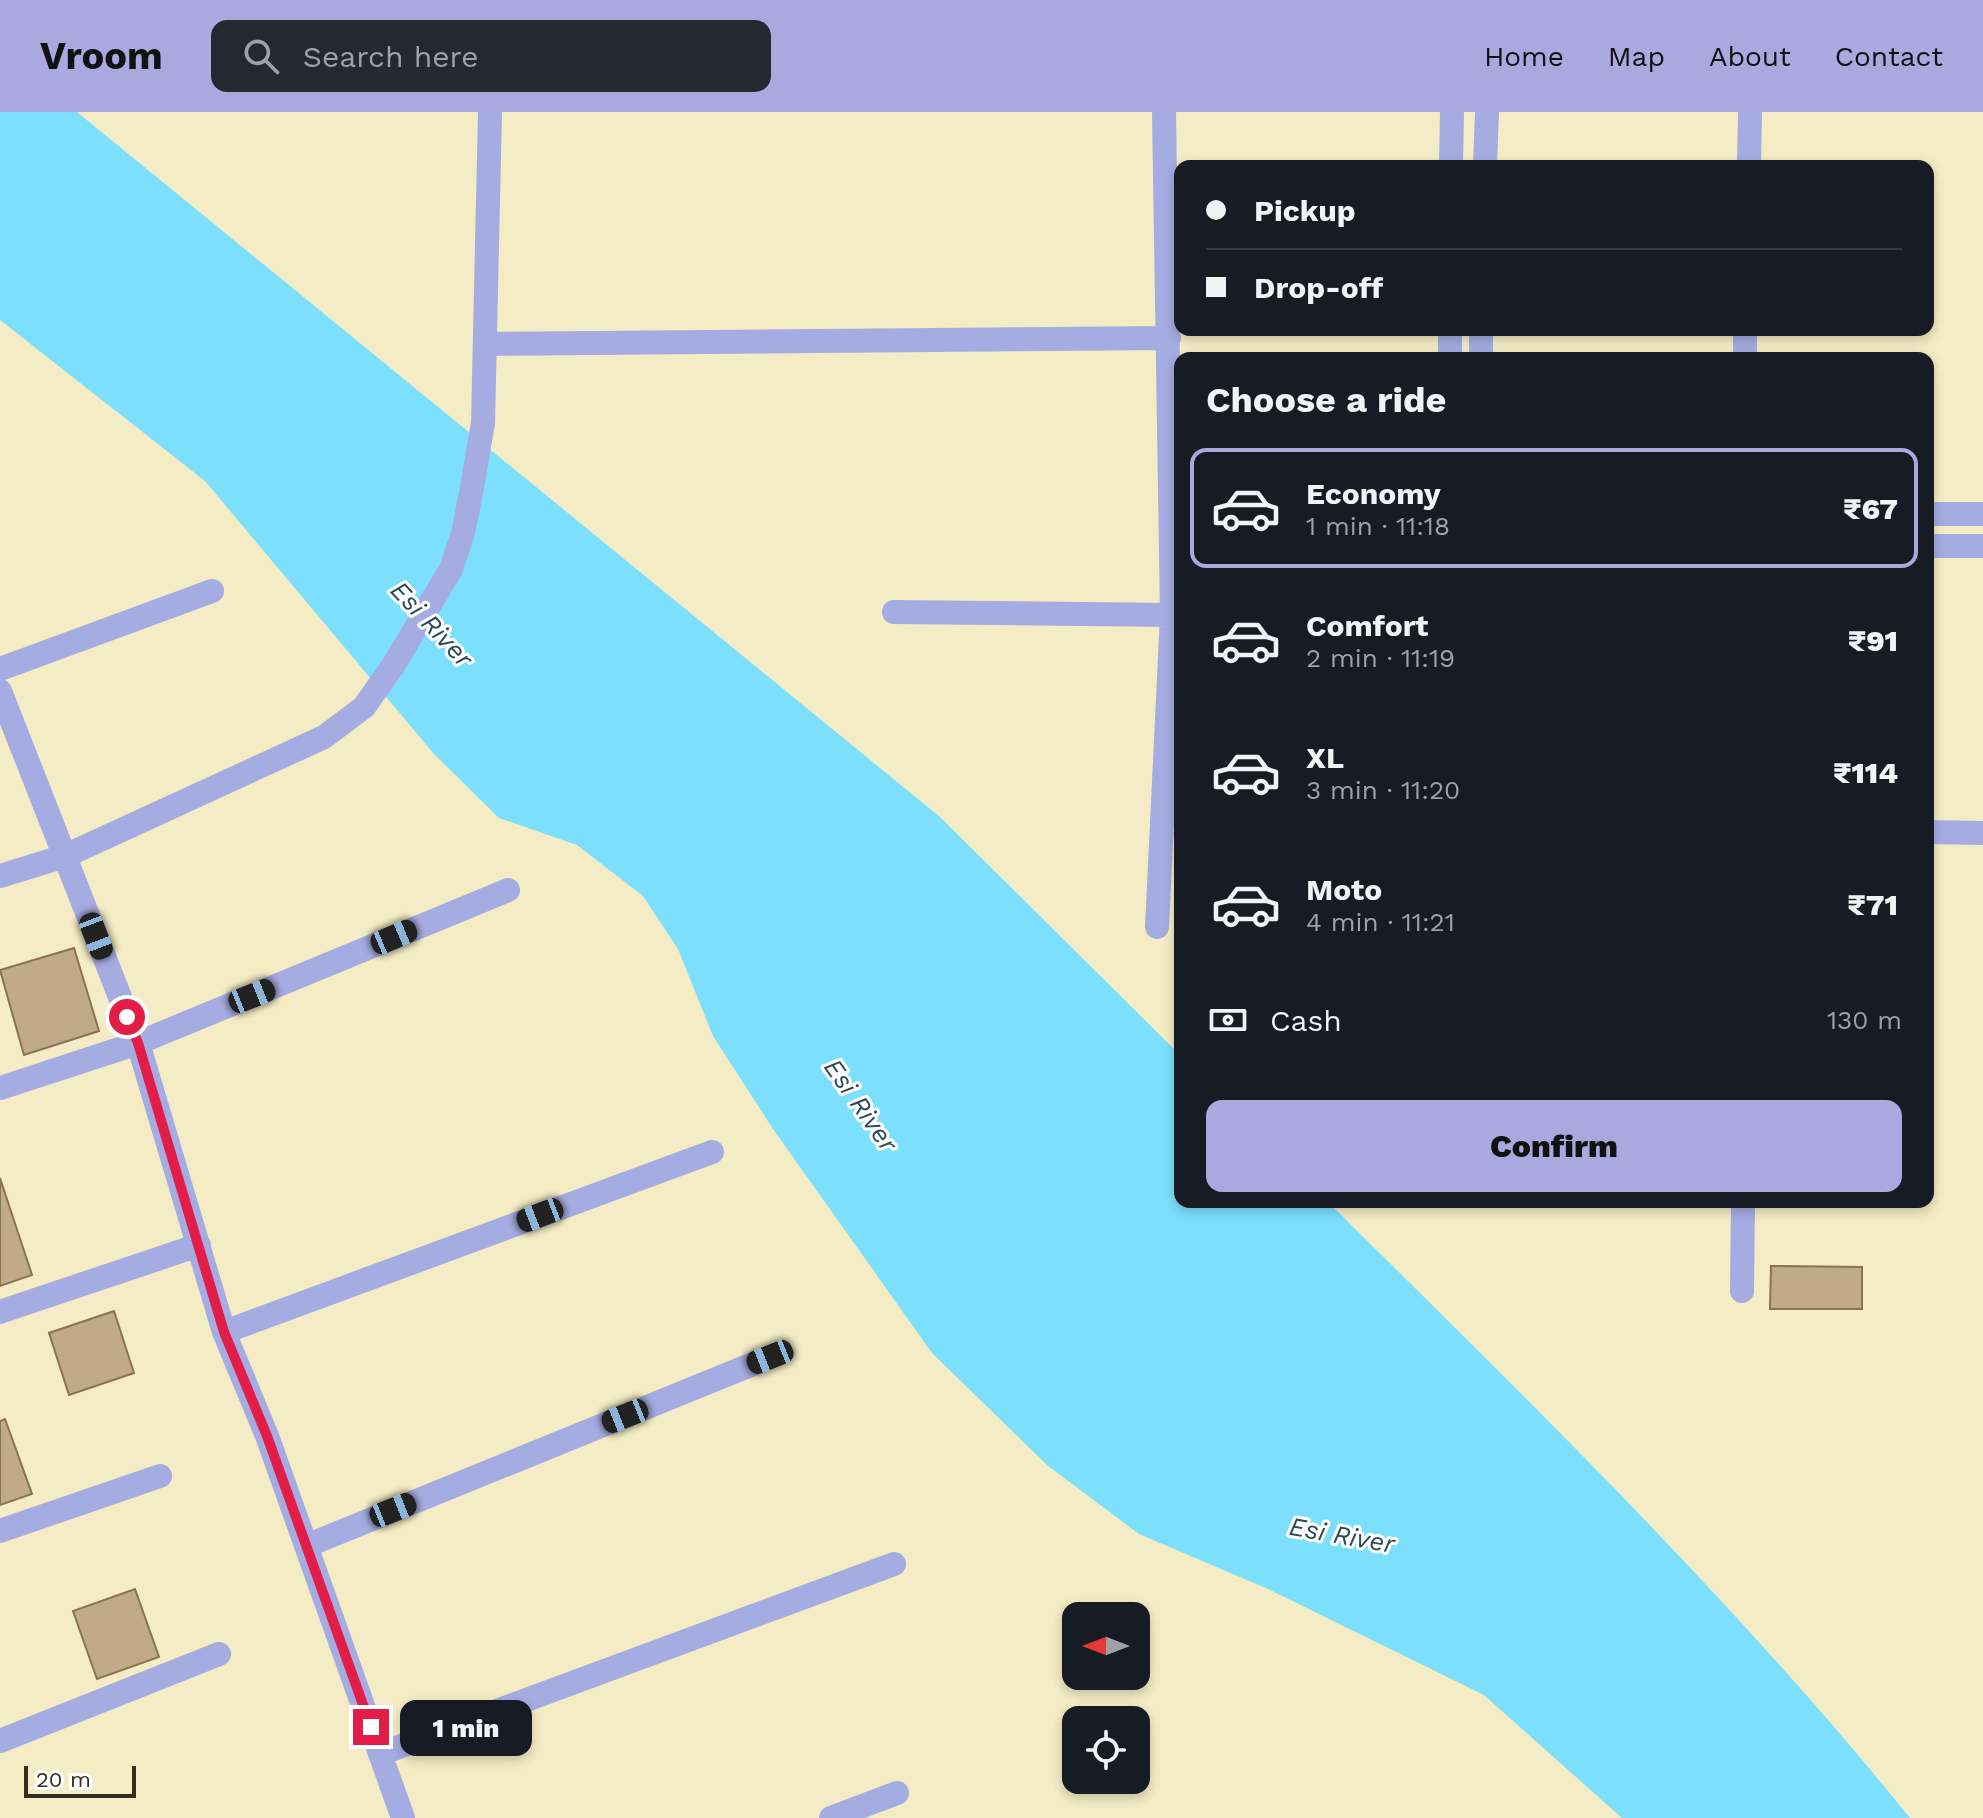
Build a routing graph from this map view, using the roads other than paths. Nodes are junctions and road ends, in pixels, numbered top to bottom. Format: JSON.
{"nodes":[{"id":1,"x":490,"y":112,"type":"edge"},
{"id":2,"x":1164,"y":112,"type":"edge"},
{"id":3,"x":1452,"y":112,"type":"edge"},
{"id":4,"x":1487,"y":112,"type":"edge"},
{"id":5,"x":1750,"y":112,"type":"edge"},
{"id":6,"x":1451,"y":160,"type":"edge"},
{"id":7,"x":1485,"y":160,"type":"edge"},
{"id":8,"x":1749,"y":160,"type":"edge"},
{"id":9,"x":1169,"y":338,"type":"junction"},
{"id":10,"x":486,"y":344,"type":"junction"},
{"id":11,"x":1934,"y":514,"type":"edge"},
{"id":12,"x":1983,"y":514,"type":"edge"},
{"id":13,"x":1934,"y":546,"type":"edge"},
{"id":14,"x":1983,"y":546,"type":"edge"},
{"id":15,"x":212,"y":591,"type":"dead end"},
{"id":16,"x":894,"y":612,"type":"dead end"},
{"id":17,"x":1172,"y":615,"type":"junction"},
{"id":18,"x":0,"y":669,"type":"edge"},
{"id":19,"x":0,"y":691,"type":"edge"},
{"id":20,"x":1934,"y":832,"type":"edge"},
{"id":21,"x":1983,"y":833,"type":"edge"},
{"id":22,"x":65,"y":856,"type":"junction"},
{"id":23,"x":0,"y":876,"type":"edge"},
{"id":24,"x":508,"y":890,"type":"dead end"},
{"id":25,"x":1157,"y":927,"type":"dead end"},
{"id":26,"x":138,"y":1043,"type":"junction"},
{"id":27,"x":0,"y":1088,"type":"edge"},
{"id":28,"x":712,"y":1152,"type":"dead end"},
{"id":29,"x":1743,"y":1208,"type":"edge"},
{"id":30,"x":199,"y":1245,"type":"junction"},
{"id":31,"x":1742,"y":1291,"type":"dead end"},
{"id":32,"x":0,"y":1312,"type":"edge"},
{"id":33,"x":224,"y":1332,"type":"junction"},
{"id":34,"x":770,"y":1357,"type":"dead end"},
{"id":35,"x":160,"y":1476,"type":"dead end"},
{"id":36,"x":0,"y":1531,"type":"edge"},
{"id":37,"x":306,"y":1546,"type":"junction"},
{"id":38,"x":894,"y":1564,"type":"dead end"},
{"id":39,"x":219,"y":1654,"type":"dead end"},
{"id":40,"x":0,"y":1741,"type":"edge"},
{"id":41,"x":380,"y":1754,"type":"junction"},
{"id":42,"x":897,"y":1793,"type":"dead end"},
{"id":43,"x":403,"y":1818,"type":"edge"},
{"id":44,"x":831,"y":1818,"type":"edge"}],
"edges":[{"from":1,"to":10,"type":"street"},
{"from":2,"to":9,"type":"street"},
{"from":3,"to":6,"type":"street"},
{"from":4,"to":7,"type":"street"},
{"from":5,"to":8,"type":"street"},
{"from":9,"to":10,"type":"street"},
{"from":9,"to":17,"type":"street"},
{"from":10,"to":22,"type":"street"},
{"from":11,"to":12,"type":"street"},
{"from":13,"to":14,"type":"street"},
{"from":15,"to":18,"type":"street"},
{"from":16,"to":17,"type":"street"},
{"from":17,"to":25,"type":"street"},
{"from":19,"to":22,"type":"street"},
{"from":20,"to":21,"type":"street"},
{"from":22,"to":23,"type":"street"},
{"from":22,"to":26,"type":"street"},
{"from":24,"to":26,"type":"street"},
{"from":26,"to":27,"type":"street"},
{"from":26,"to":30,"type":"street"},
{"from":28,"to":33,"type":"street"},
{"from":29,"to":31,"type":"street"},
{"from":30,"to":32,"type":"street"},
{"from":30,"to":33,"type":"street"},
{"from":33,"to":37,"type":"street"},
{"from":34,"to":37,"type":"street"},
{"from":35,"to":36,"type":"street"},
{"from":37,"to":41,"type":"street"},
{"from":38,"to":41,"type":"street"},
{"from":39,"to":40,"type":"street"},
{"from":41,"to":43,"type":"street"},
{"from":42,"to":44,"type":"street"}]}
